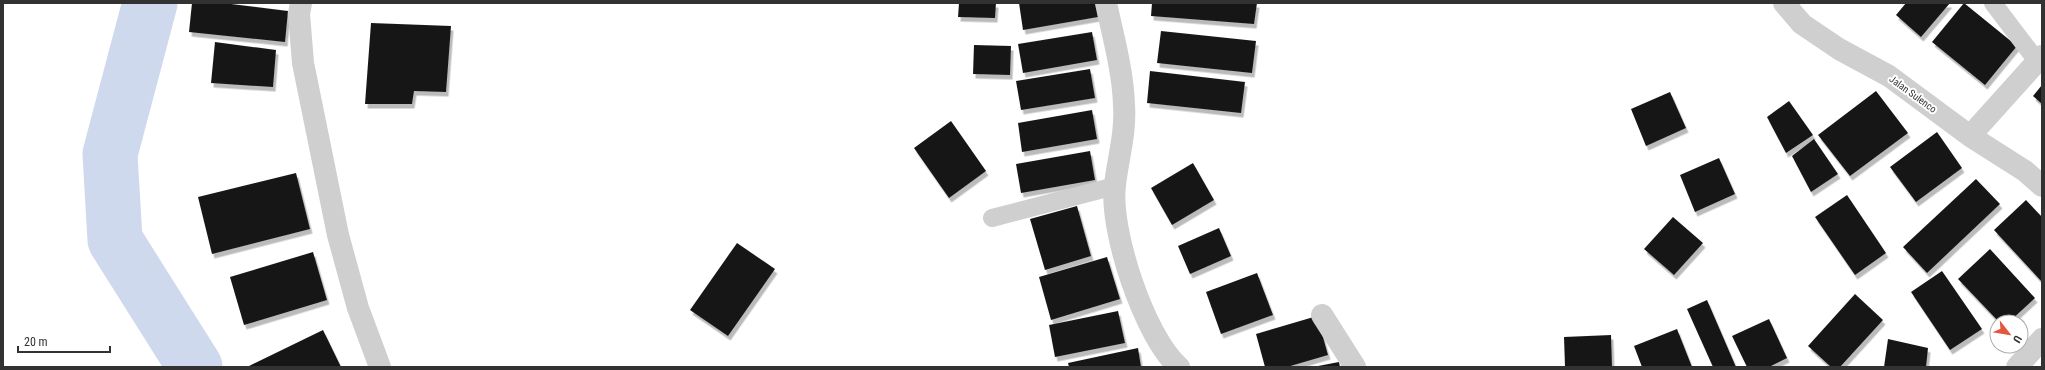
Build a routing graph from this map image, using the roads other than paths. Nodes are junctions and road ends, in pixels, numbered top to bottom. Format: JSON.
{"nodes":[{"id":1,"x":301,"y":3,"type":"edge"},
{"id":2,"x":1106,"y":3,"type":"edge"},
{"id":3,"x":1784,"y":3,"type":"edge"},
{"id":4,"x":1993,"y":3,"type":"edge"},
{"id":5,"x":2040,"y":58,"type":"edge"},
{"id":6,"x":1970,"y":136,"type":"junction"},
{"id":7,"x":1115,"y":186,"type":"junction"},
{"id":8,"x":2042,"y":186,"type":"edge"},
{"id":9,"x":992,"y":218,"type":"dead end"},
{"id":10,"x":1322,"y":315,"type":"dead end"},
{"id":11,"x":2042,"y":339,"type":"edge"},
{"id":12,"x":380,"y":367,"type":"edge"},
{"id":13,"x":1179,"y":367,"type":"edge"},
{"id":14,"x":1355,"y":367,"type":"edge"},
{"id":15,"x":2016,"y":367,"type":"edge"}],
"edges":[{"from":1,"to":12,"type":"street"},
{"from":2,"to":7,"type":"street"},
{"from":3,"to":6,"type":"street","name":"Jalan Sulenco"},
{"from":4,"to":5,"type":"lane"},
{"from":5,"to":6,"type":"street"},
{"from":6,"to":8,"type":"street","name":"Jalan Sulenco"},
{"from":7,"to":9,"type":"lane"},
{"from":7,"to":13,"type":"street"},
{"from":10,"to":14,"type":"street"},
{"from":11,"to":15,"type":"street"}]}
